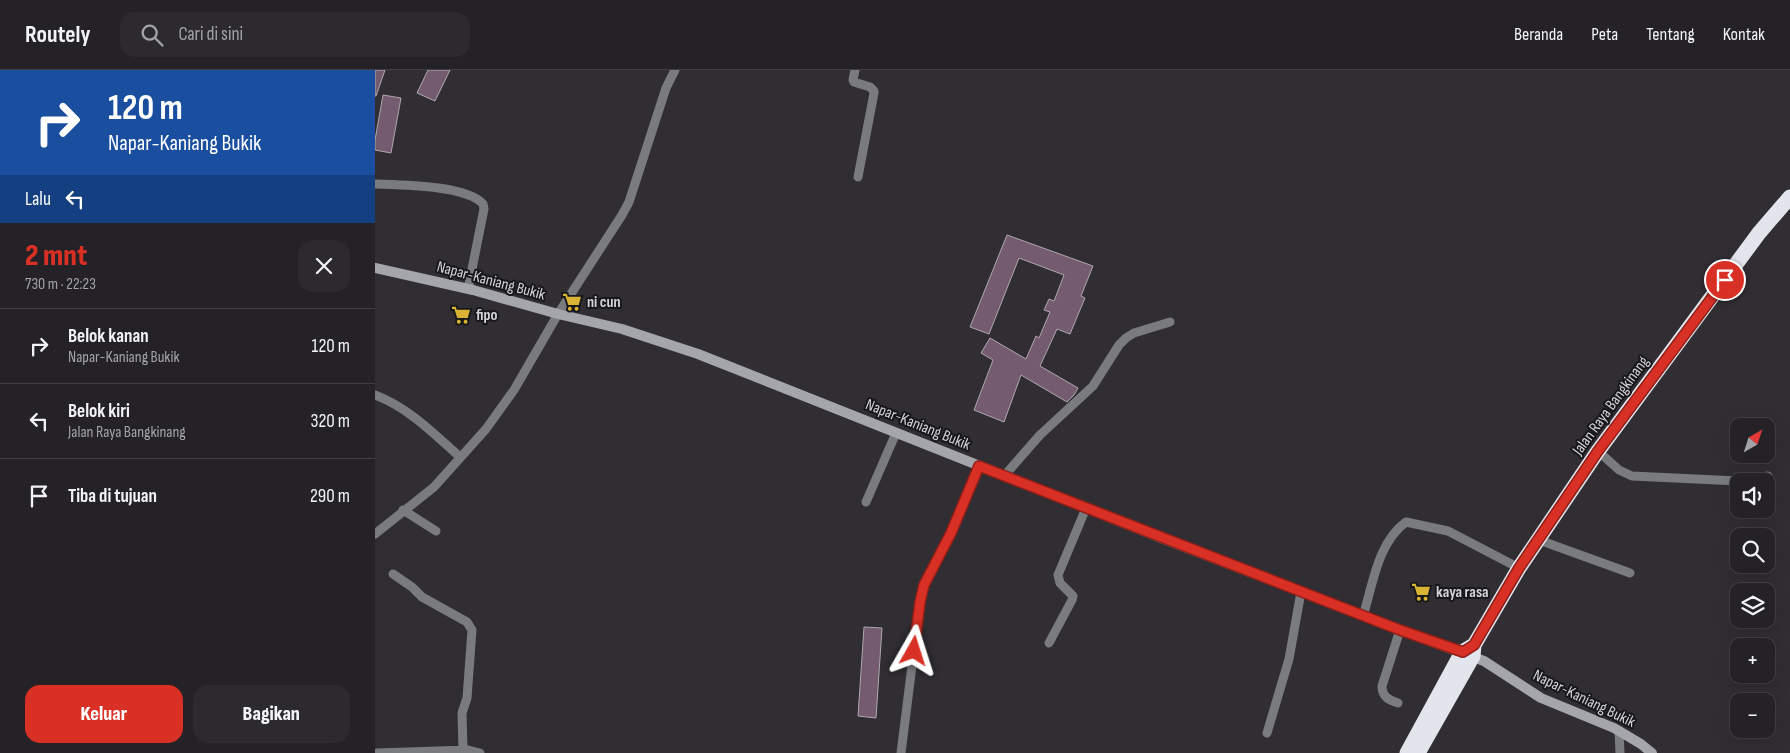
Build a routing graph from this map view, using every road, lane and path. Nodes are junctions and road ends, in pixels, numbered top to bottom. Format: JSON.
{"nodes":[{"id":1,"x":675,"y":70,"type":"edge"},
{"id":2,"x":855,"y":70,"type":"edge"},
{"id":3,"x":858,"y":177,"type":"dead end"},
{"id":4,"x":375,"y":184,"type":"edge"},
{"id":5,"x":1790,"y":197,"type":"edge"},
{"id":6,"x":375,"y":268,"type":"edge"},
{"id":7,"x":468,"y":289,"type":"junction"},
{"id":8,"x":558,"y":314,"type":"junction"},
{"id":9,"x":1170,"y":322,"type":"dead end"},
{"id":10,"x":375,"y":395,"type":"edge"},
{"id":11,"x":896,"y":433,"type":"junction"},
{"id":12,"x":1598,"y":451,"type":"junction"},
{"id":13,"x":460,"y":457,"type":"junction"},
{"id":14,"x":979,"y":466,"type":"junction"},
{"id":15,"x":1005,"y":475,"type":"junction"},
{"id":16,"x":1730,"y":481,"type":"edge"},
{"id":17,"x":866,"y":502,"type":"dead end"},
{"id":18,"x":1086,"y":508,"type":"junction"},
{"id":19,"x":403,"y":510,"type":"junction"},
{"id":20,"x":435,"y":531,"type":"dead end"},
{"id":21,"x":375,"y":534,"type":"edge"},
{"id":22,"x":1539,"y":540,"type":"junction"},
{"id":23,"x":1519,"y":568,"type":"junction"},
{"id":24,"x":1630,"y":573,"type":"dead end"},
{"id":25,"x":393,"y":574,"type":"dead end"},
{"id":26,"x":1301,"y":592,"type":"junction"},
{"id":27,"x":1363,"y":616,"type":"junction"},
{"id":28,"x":1400,"y":630,"type":"junction"},
{"id":29,"x":1049,"y":643,"type":"dead end"},
{"id":30,"x":1470,"y":651,"type":"junction"},
{"id":31,"x":1398,"y":703,"type":"dead end"},
{"id":32,"x":1619,"y":731,"type":"junction"},
{"id":33,"x":1267,"y":733,"type":"dead end"},
{"id":34,"x":463,"y":750,"type":"junction"},
{"id":35,"x":377,"y":753,"type":"edge"},
{"id":36,"x":480,"y":753,"type":"edge"},
{"id":37,"x":901,"y":753,"type":"edge"},
{"id":38,"x":1407,"y":753,"type":"edge"},
{"id":39,"x":1418,"y":753,"type":"edge"},
{"id":40,"x":1620,"y":753,"type":"edge"},
{"id":41,"x":1652,"y":753,"type":"edge"}],
"edges":[{"from":1,"to":8,"type":"street"},
{"from":2,"to":3,"type":"street"},
{"from":4,"to":7,"type":"street"},
{"from":5,"to":12,"type":"highway","name":"Jalan Raya Bangkinang"},
{"from":6,"to":7,"type":"street","name":"Napar-Kaniang Bukik"},
{"from":7,"to":8,"type":"street","name":"Napar-Kaniang Bukik"},
{"from":8,"to":11,"type":"street","name":"Napar-Kaniang Bukik"},
{"from":8,"to":13,"type":"street"},
{"from":9,"to":15,"type":"street"},
{"from":10,"to":13,"type":"street"},
{"from":11,"to":14,"type":"street","name":"Napar-Kaniang Bukik"},
{"from":11,"to":17,"type":"street"},
{"from":12,"to":16,"type":"street"},
{"from":12,"to":22,"type":"highway","name":"Jalan Raya Bangkinang"},
{"from":13,"to":19,"type":"street"},
{"from":14,"to":15,"type":"street","name":"Napar-Kaniang Bukik"},
{"from":14,"to":37,"type":"street"},
{"from":15,"to":18,"type":"street","name":"Napar-Kaniang Bukik"},
{"from":18,"to":26,"type":"street","name":"Napar-Kaniang Bukik"},
{"from":18,"to":29,"type":"street"},
{"from":19,"to":20,"type":"street"},
{"from":19,"to":21,"type":"street"},
{"from":22,"to":23,"type":"highway","name":"Jalan Raya Bangkinang"},
{"from":22,"to":24,"type":"street"},
{"from":23,"to":27,"type":"street"},
{"from":23,"to":30,"type":"highway","name":"Jalan Raya Bangkinang"},
{"from":25,"to":34,"type":"street"},
{"from":26,"to":27,"type":"street","name":"Napar-Kaniang Bukik"},
{"from":26,"to":33,"type":"street"},
{"from":27,"to":28,"type":"street","name":"Napar-Kaniang Bukik"},
{"from":28,"to":30,"type":"street","name":"Napar-Kaniang Bukik"},
{"from":28,"to":31,"type":"street"},
{"from":30,"to":32,"type":"street","name":"Napar-Kaniang Bukik"},
{"from":30,"to":38,"type":"highway","name":"Jalan Raya Bangkinang"},
{"from":30,"to":39,"type":"highway","name":"Jalan Raya Bangkinang"},
{"from":32,"to":40,"type":"street"},
{"from":32,"to":41,"type":"street","name":"Napar-Kaniang Bukik"},
{"from":34,"to":35,"type":"street"},
{"from":34,"to":36,"type":"street"}]}
